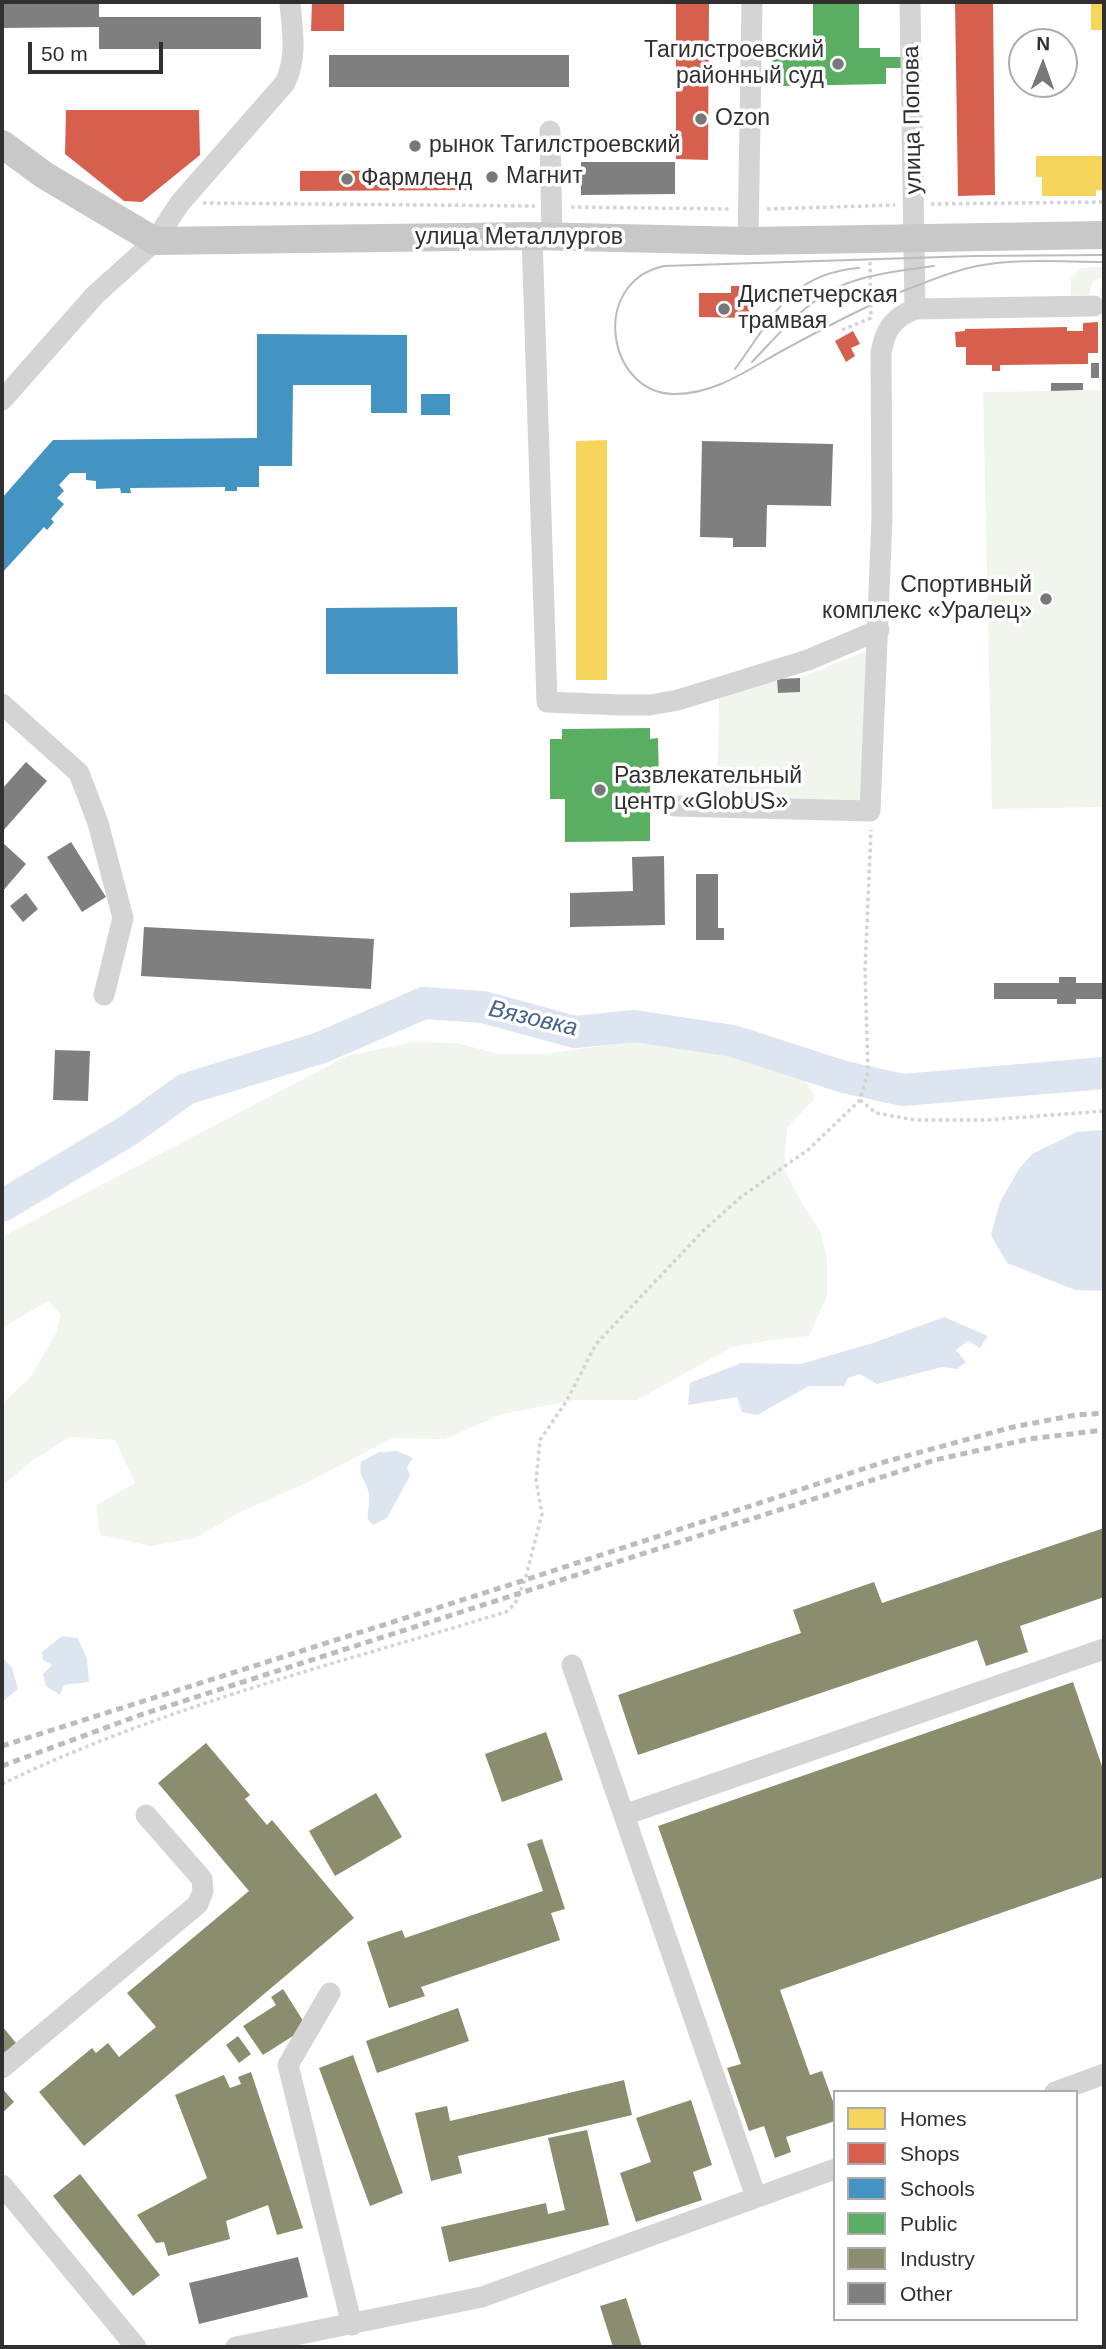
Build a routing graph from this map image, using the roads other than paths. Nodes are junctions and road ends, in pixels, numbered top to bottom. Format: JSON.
{"nodes":[{"id":1,"x":290,"y":2,"type":"edge"},
{"id":2,"x":752,"y":2,"type":"edge"},
{"id":3,"x":910,"y":2,"type":"edge"},
{"id":4,"x":550,"y":131,"type":"dead end"},
{"id":5,"x":2,"y":145,"type":"edge"},
{"id":6,"x":1104,"y":235,"type":"edge"},
{"id":7,"x":542,"y":236,"type":"junction"},
{"id":8,"x":914,"y":238,"type":"junction"},
{"id":9,"x":155,"y":241,"type":"junction"},
{"id":10,"x":748,"y":241,"type":"junction"},
{"id":11,"x":1094,"y":306,"type":"dead end"},
{"id":12,"x":915,"y":309,"type":"junction"},
{"id":13,"x":2,"y":400,"type":"edge"},
{"id":14,"x":879,"y":630,"type":"junction"},
{"id":15,"x":2,"y":704,"type":"edge"},
{"id":16,"x":674,"y":806,"type":"dead end"},
{"id":17,"x":104,"y":995,"type":"dead end"},
{"id":18,"x":1104,"y":1649,"type":"edge"},
{"id":19,"x":572,"y":1665,"type":"dead end"},
{"id":20,"x":146,"y":1815,"type":"dead end"},
{"id":21,"x":624,"y":1815,"type":"junction"},
{"id":22,"x":330,"y":1993,"type":"dead end"},
{"id":23,"x":2,"y":2068,"type":"edge"},
{"id":24,"x":1104,"y":2074,"type":"edge"},
{"id":25,"x":1060,"y":2090,"type":"edge"},
{"id":26,"x":833,"y":2170,"type":"edge"},
{"id":27,"x":2,"y":2185,"type":"edge"},
{"id":28,"x":756,"y":2197,"type":"junction"},
{"id":29,"x":352,"y":2325,"type":"junction"},
{"id":30,"x":136,"y":2347,"type":"edge"},
{"id":31,"x":236,"y":2347,"type":"edge"}],
"edges":[{"from":1,"to":9,"type":"street"},
{"from":2,"to":10,"type":"street"},
{"from":3,"to":8,"type":"street","name":"улица Попова"},
{"from":4,"to":7,"type":"street"},
{"from":5,"to":9,"type":"main road"},
{"from":6,"to":8,"type":"main road","name":"улица Металлургов"},
{"from":7,"to":9,"type":"main road","name":"улица Металлургов"},
{"from":7,"to":10,"type":"main road","name":"улица Металлургов"},
{"from":7,"to":14,"type":"street"},
{"from":8,"to":10,"type":"main road","name":"улица Металлургов"},
{"from":8,"to":12,"type":"street","name":"улица Попова"},
{"from":9,"to":13,"type":"street"},
{"from":11,"to":12,"type":"street"},
{"from":12,"to":14,"type":"street"},
{"from":14,"to":16,"type":"street"},
{"from":15,"to":17,"type":"street"},
{"from":18,"to":21,"type":"street"},
{"from":19,"to":21,"type":"street"},
{"from":20,"to":23,"type":"street"},
{"from":21,"to":28,"type":"street"},
{"from":22,"to":29,"type":"street"},
{"from":24,"to":25,"type":"street"},
{"from":26,"to":28,"type":"street"},
{"from":27,"to":30,"type":"street"},
{"from":28,"to":29,"type":"street"},
{"from":29,"to":31,"type":"street"}]}
